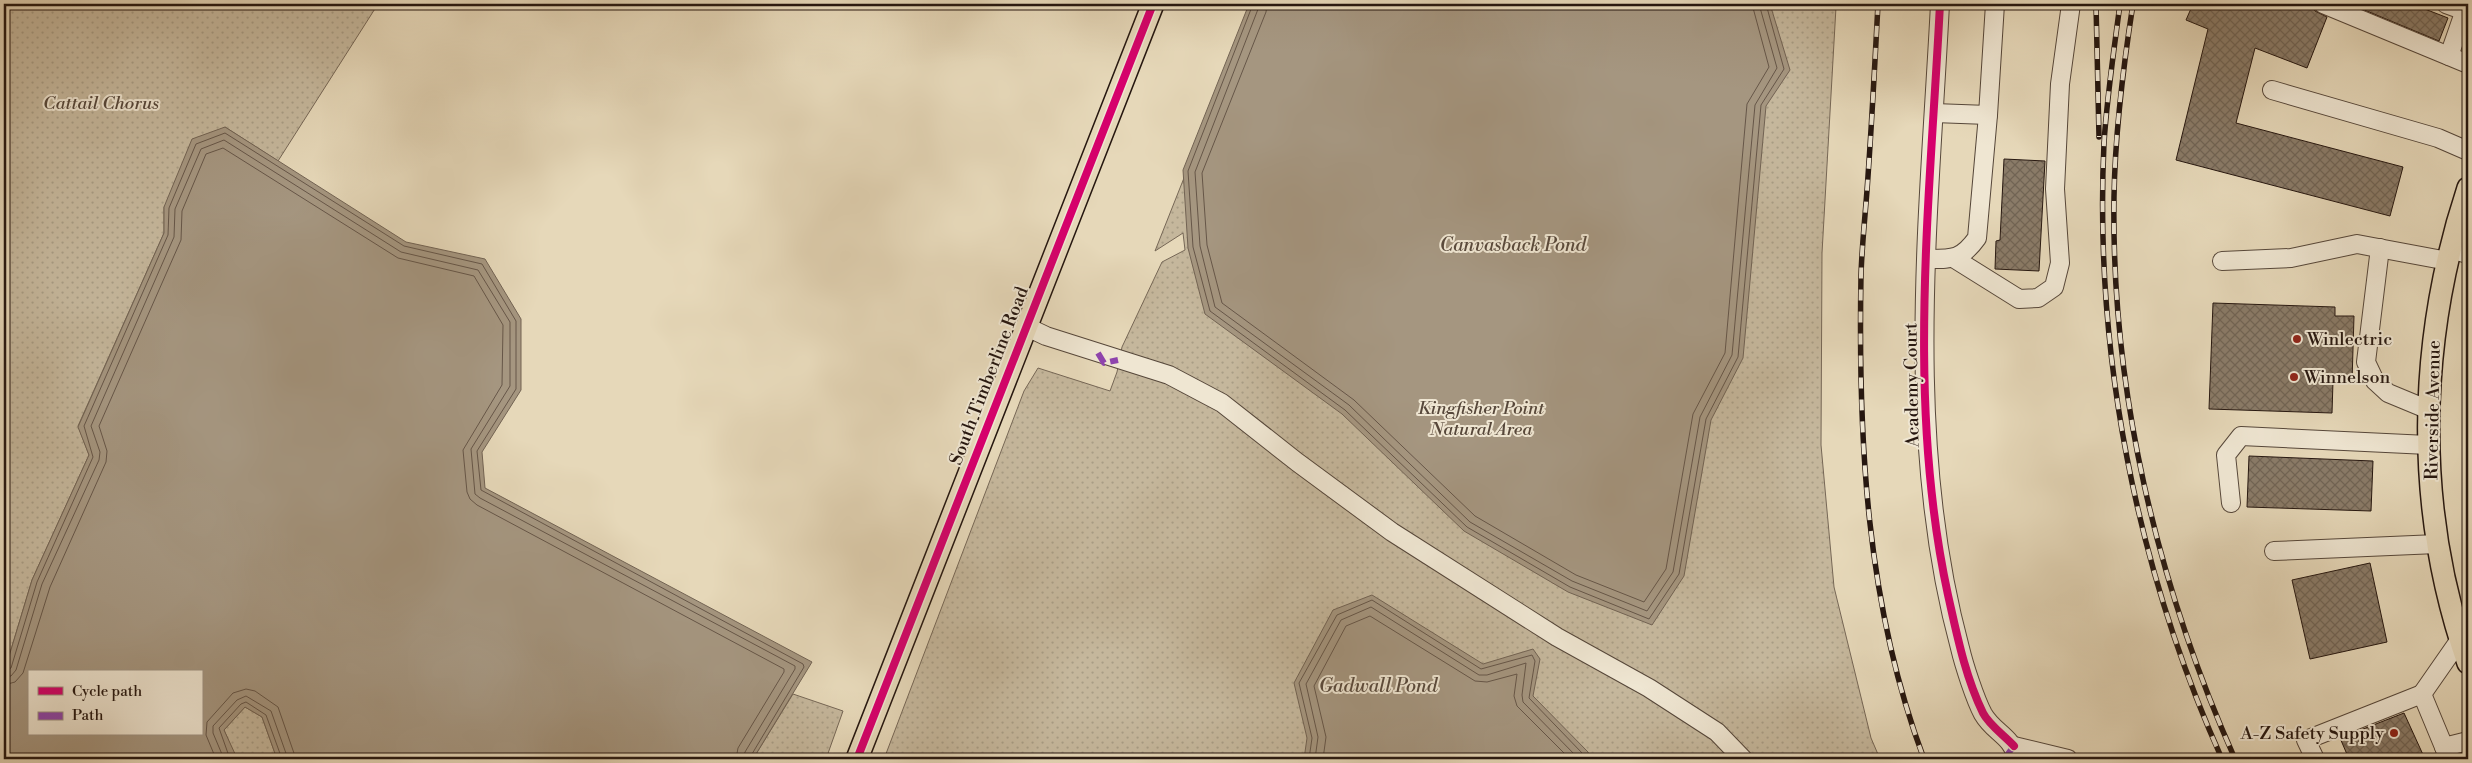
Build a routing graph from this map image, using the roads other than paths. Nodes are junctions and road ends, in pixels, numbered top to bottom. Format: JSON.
{"nodes":[{"id":1,"x":1153,"y":4,"type":"edge"},
{"id":2,"x":1940,"y":4,"type":"edge"},
{"id":3,"x":1995,"y":4,"type":"edge"},
{"id":4,"x":2071,"y":4,"type":"edge"},
{"id":5,"x":2323,"y":4,"type":"edge"},
{"id":6,"x":2446,"y":4,"type":"edge"},
{"id":7,"x":2467,"y":11,"type":"edge"},
{"id":8,"x":2450,"y":56,"type":"junction"},
{"id":9,"x":2468,"y":64,"type":"edge"},
{"id":10,"x":2272,"y":90,"type":"dead end"},
{"id":11,"x":1934,"y":113,"type":"junction"},
{"id":12,"x":1988,"y":115,"type":"junction"},
{"id":13,"x":2468,"y":151,"type":"edge"},
{"id":14,"x":2468,"y":188,"type":"edge"},
{"id":15,"x":2380,"y":248,"type":"junction"},
{"id":16,"x":2455,"y":255,"type":"edge"},
{"id":17,"x":1927,"y":259,"type":"junction"},
{"id":18,"x":1955,"y":259,"type":"junction"},
{"id":19,"x":2222,"y":261,"type":"dead end"},
{"id":20,"x":1025,"y":326,"type":"junction"},
{"id":21,"x":2429,"y":410,"type":"junction"},
{"id":22,"x":2428,"y":445,"type":"junction"},
{"id":23,"x":2231,"y":503,"type":"dead end"},
{"id":24,"x":2437,"y":544,"type":"junction"},
{"id":25,"x":2274,"y":551,"type":"dead end"},
{"id":26,"x":2461,"y":638,"type":"junction"},
{"id":27,"x":2468,"y":663,"type":"edge"},
{"id":28,"x":2422,"y":694,"type":"junction"},
{"id":29,"x":2468,"y":741,"type":"edge"},
{"id":30,"x":2016,"y":753,"type":"edge"},
{"id":31,"x":2447,"y":753,"type":"edge"},
{"id":32,"x":857,"y":759,"type":"edge"},
{"id":33,"x":1744,"y":759,"type":"edge"},
{"id":34,"x":2068,"y":759,"type":"edge"},
{"id":35,"x":2315,"y":759,"type":"edge"}],
"edges":[{"from":1,"to":20,"type":"main road","name":"South Timberline Road"},
{"from":2,"to":11,"type":"street","name":"Academy Court"},
{"from":3,"to":12,"type":"street"},
{"from":4,"to":18,"type":"street"},
{"from":5,"to":8,"type":"street"},
{"from":6,"to":7,"type":"street"},
{"from":7,"to":8,"type":"street"},
{"from":8,"to":9,"type":"street"},
{"from":10,"to":13,"type":"street"},
{"from":11,"to":12,"type":"street"},
{"from":11,"to":17,"type":"street","name":"Academy Court"},
{"from":12,"to":18,"type":"street"},
{"from":14,"to":16,"type":"main road","name":"Riverside Avenue"},
{"from":15,"to":16,"type":"street"},
{"from":15,"to":19,"type":"street"},
{"from":15,"to":21,"type":"street"},
{"from":16,"to":21,"type":"main road","name":"Riverside Avenue"},
{"from":17,"to":18,"type":"street"},
{"from":17,"to":30,"type":"street","name":"Academy Court"},
{"from":20,"to":32,"type":"main road","name":"South Timberline Road"},
{"from":20,"to":33,"type":"street"},
{"from":21,"to":22,"type":"main road","name":"Riverside Avenue"},
{"from":22,"to":23,"type":"street"},
{"from":22,"to":24,"type":"main road","name":"Riverside Avenue"},
{"from":24,"to":25,"type":"street"},
{"from":24,"to":26,"type":"main road","name":"Riverside Avenue"},
{"from":26,"to":27,"type":"main road","name":"Riverside Avenue"},
{"from":26,"to":28,"type":"street"},
{"from":28,"to":31,"type":"street"},
{"from":28,"to":35,"type":"street"},
{"from":29,"to":31,"type":"street"},
{"from":30,"to":34,"type":"street"}]}
